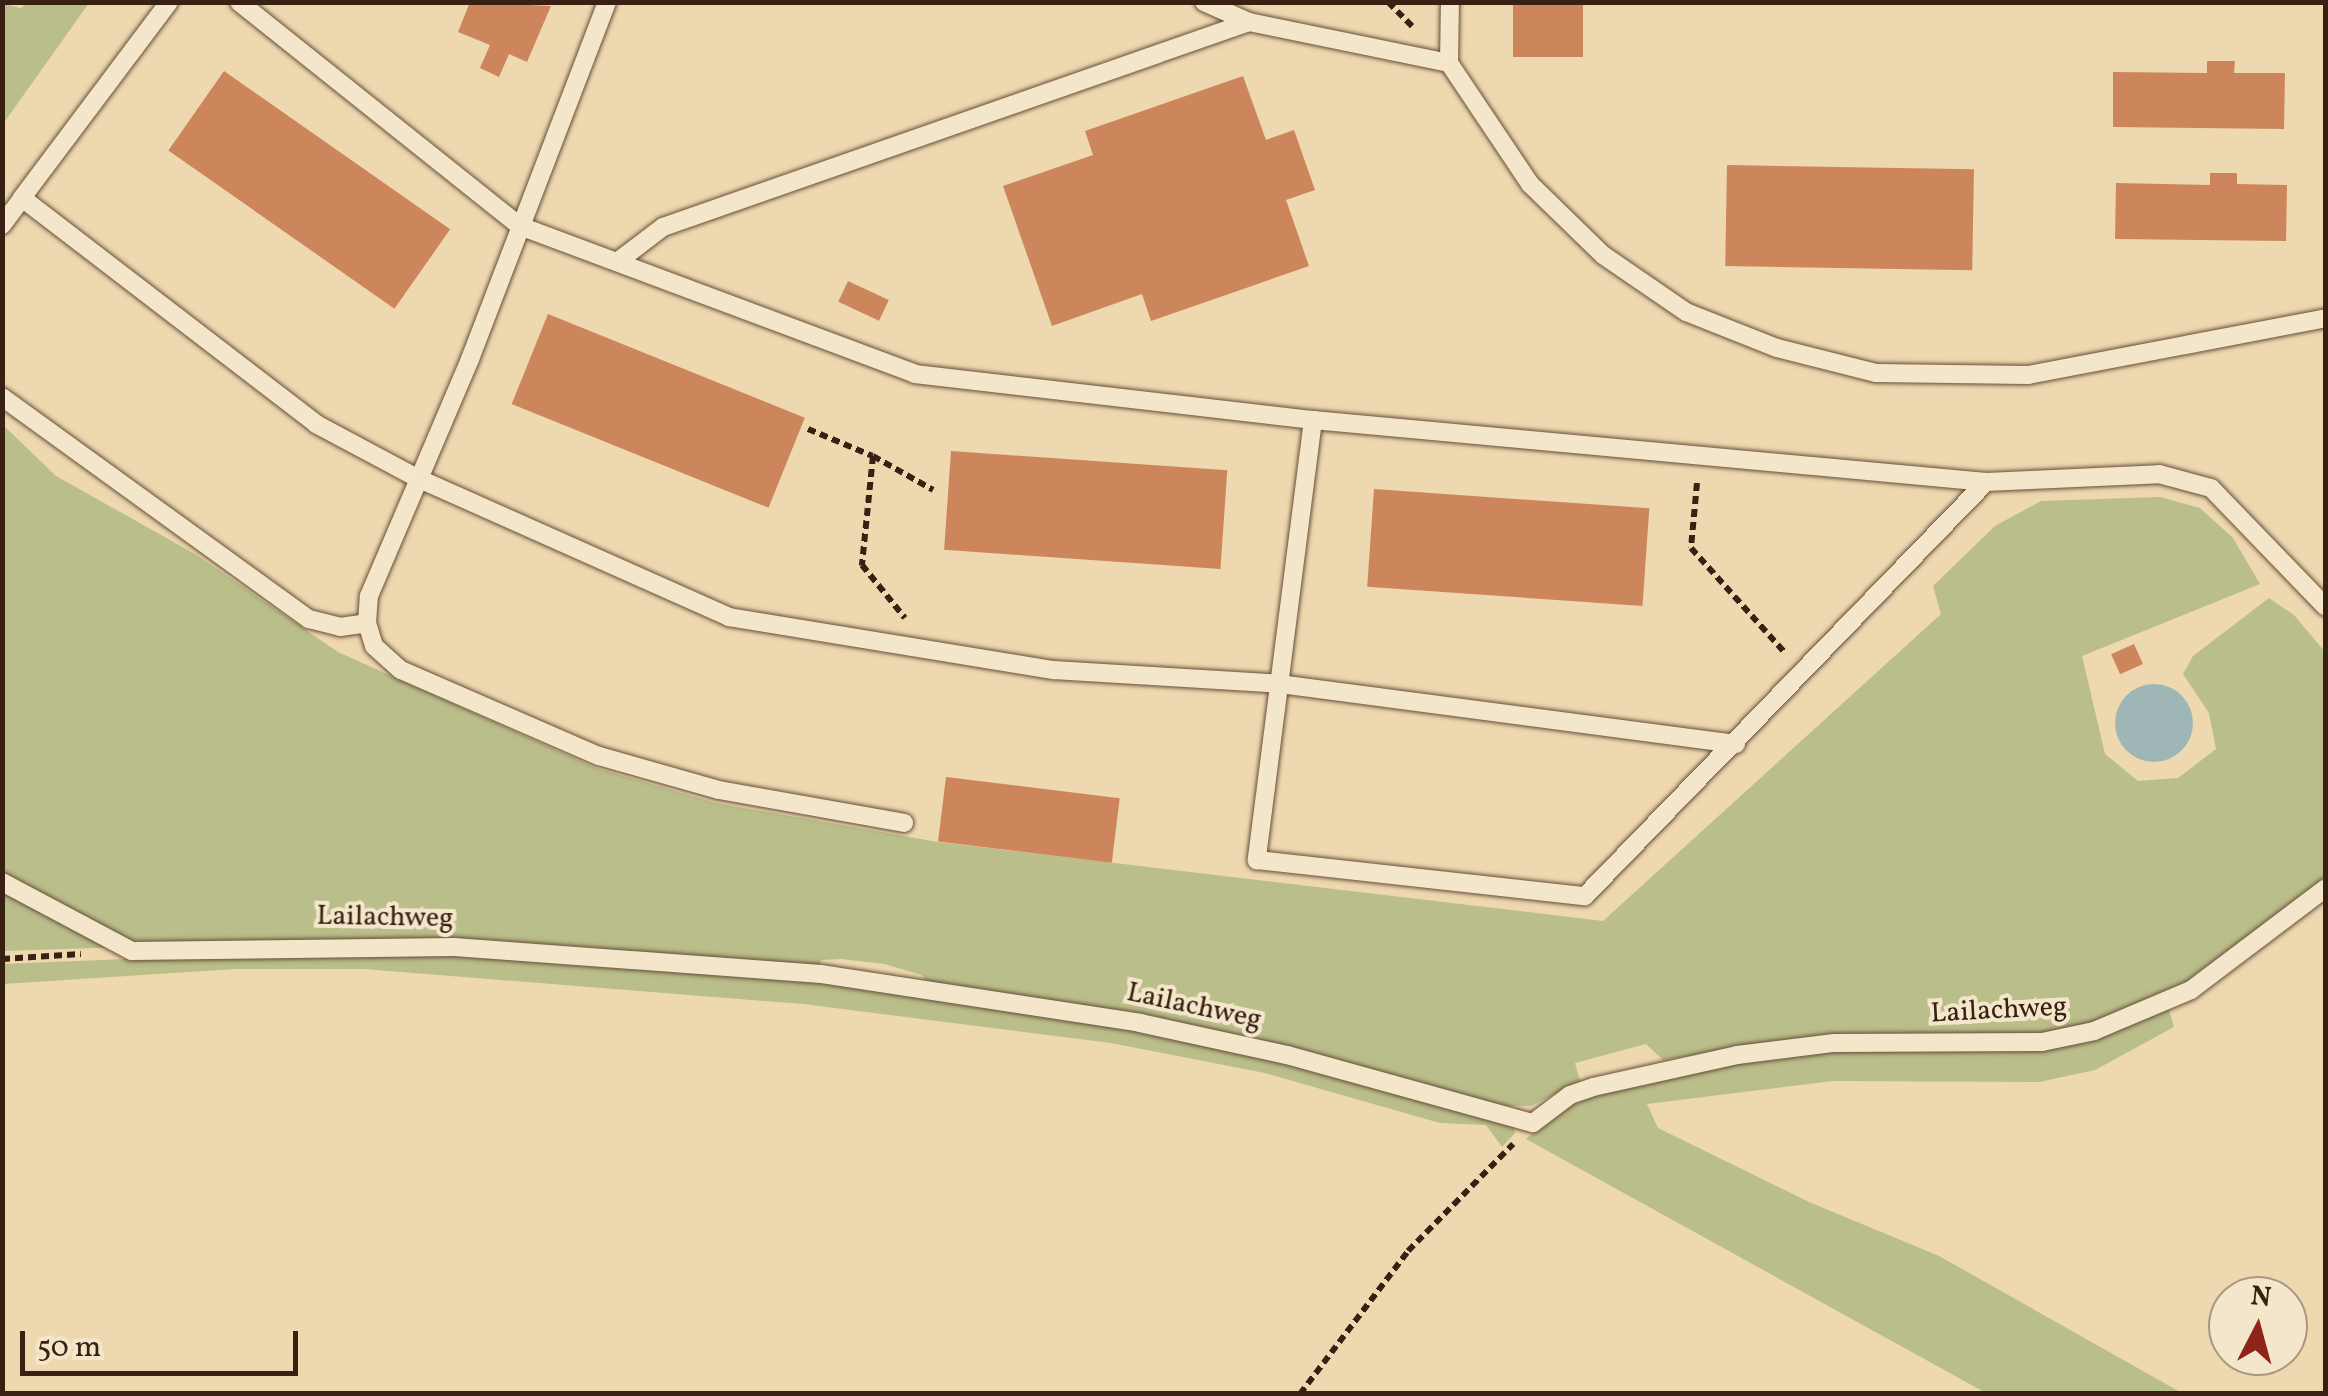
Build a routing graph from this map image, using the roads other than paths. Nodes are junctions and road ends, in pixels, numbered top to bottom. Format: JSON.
{"nodes":[{"id":1,"x":168,"y":2,"type":"edge"},
{"id":2,"x":239,"y":2,"type":"edge"},
{"id":3,"x":607,"y":2,"type":"edge"},
{"id":4,"x":1204,"y":2,"type":"edge"},
{"id":5,"x":1450,"y":2,"type":"edge"},
{"id":6,"x":1249,"y":22,"type":"junction"},
{"id":7,"x":1449,"y":63,"type":"junction"},
{"id":8,"x":22,"y":198,"type":"junction"},
{"id":9,"x":2,"y":225,"type":"edge"},
{"id":10,"x":520,"y":226,"type":"junction"},
{"id":11,"x":617,"y":262,"type":"junction"},
{"id":12,"x":2326,"y":318,"type":"edge"},
{"id":13,"x":2,"y":397,"type":"edge"},
{"id":14,"x":1312,"y":420,"type":"junction"},
{"id":15,"x":417,"y":478,"type":"junction"},
{"id":16,"x":1986,"y":482,"type":"junction"},
{"id":17,"x":2326,"y":607,"type":"edge"},
{"id":18,"x":368,"y":624,"type":"junction"},
{"id":19,"x":1280,"y":684,"type":"junction"},
{"id":20,"x":1736,"y":744,"type":"junction"},
{"id":21,"x":904,"y":823,"type":"dead end"},
{"id":22,"x":2,"y":882,"type":"edge"},
{"id":23,"x":2326,"y":888,"type":"edge"}],
"edges":[{"from":1,"to":8,"type":"lane"},
{"from":2,"to":10,"type":"lane"},
{"from":3,"to":10,"type":"lane"},
{"from":4,"to":6,"type":"lane"},
{"from":5,"to":7,"type":"lane"},
{"from":6,"to":7,"type":"lane"},
{"from":6,"to":11,"type":"lane"},
{"from":7,"to":12,"type":"lane"},
{"from":8,"to":9,"type":"lane"},
{"from":8,"to":15,"type":"lane"},
{"from":10,"to":11,"type":"lane"},
{"from":10,"to":15,"type":"lane"},
{"from":11,"to":14,"type":"lane"},
{"from":13,"to":18,"type":"lane"},
{"from":14,"to":16,"type":"lane"},
{"from":14,"to":19,"type":"lane"},
{"from":15,"to":18,"type":"lane"},
{"from":15,"to":19,"type":"lane"},
{"from":16,"to":17,"type":"lane"},
{"from":16,"to":20,"type":"lane"},
{"from":18,"to":21,"type":"lane"},
{"from":19,"to":20,"type":"lane"},
{"from":19,"to":20,"type":"lane"},
{"from":22,"to":23,"type":"lane","name":"Lailachweg"}]}
